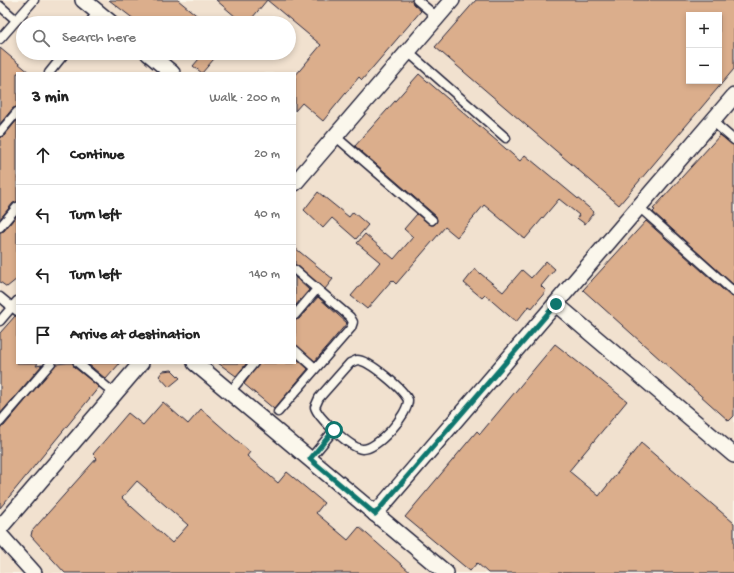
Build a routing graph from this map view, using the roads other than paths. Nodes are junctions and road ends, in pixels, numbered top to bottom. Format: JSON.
{"nodes":[{"id":1,"x":34,"y":0,"type":"edge"},
{"id":2,"x":417,"y":0,"type":"edge"},
{"id":3,"x":452,"y":0,"type":"edge"},
{"id":4,"x":0,"y":6,"type":"edge"},
{"id":5,"x":91,"y":8,"type":"edge"},
{"id":6,"x":20,"y":16,"type":"edge"},
{"id":7,"x":102,"y":16,"type":"edge"},
{"id":8,"x":437,"y":17,"type":"junction"},
{"id":9,"x":16,"y":20,"type":"joint"},
{"id":10,"x":0,"y":39,"type":"edge"},
{"id":11,"x":408,"y":52,"type":"junction"},
{"id":12,"x":59,"y":60,"type":"edge"},
{"id":13,"x":156,"y":60,"type":"edge"},
{"id":14,"x":50,"y":72,"type":"edge"},
{"id":15,"x":171,"y":72,"type":"edge"},
{"id":16,"x":734,"y":96,"type":"edge"},
{"id":17,"x":16,"y":113,"type":"edge"},
{"id":18,"x":712,"y":121,"type":"junction"},
{"id":19,"x":0,"y":132,"type":"edge"},
{"id":20,"x":335,"y":136,"type":"junction"},
{"id":21,"x":506,"y":138,"type":"dead end"},
{"id":22,"x":734,"y":140,"type":"edge"},
{"id":23,"x":297,"y":178,"type":"edge"},
{"id":24,"x":16,"y":208,"type":"edge"},
{"id":25,"x":639,"y":208,"type":"junction"},
{"id":26,"x":432,"y":220,"type":"dead end"},
{"id":27,"x":0,"y":227,"type":"edge"},
{"id":28,"x":296,"y":271,"type":"edge"},
{"id":29,"x":317,"y":289,"type":"junction"},
{"id":30,"x":734,"y":292,"type":"edge"},
{"id":31,"x":0,"y":297,"type":"edge"},
{"id":32,"x":556,"y":304,"type":"junction"},
{"id":33,"x":15,"y":306,"type":"edge"},
{"id":34,"x":296,"y":314,"type":"edge"},
{"id":35,"x":0,"y":321,"type":"edge"},
{"id":36,"x":296,"y":351,"type":"edge"},
{"id":37,"x":50,"y":364,"type":"edge"},
{"id":38,"x":79,"y":364,"type":"edge"},
{"id":39,"x":140,"y":364,"type":"edge"},
{"id":40,"x":196,"y":364,"type":"edge"},
{"id":41,"x":253,"y":364,"type":"edge"},
{"id":42,"x":316,"y":368,"type":"junction"},
{"id":43,"x":230,"y":392,"type":"junction"},
{"id":44,"x":115,"y":394,"type":"junction"},
{"id":45,"x":278,"y":412,"type":"dead end"},
{"id":46,"x":0,"y":422,"type":"edge"},
{"id":47,"x":334,"y":430,"type":"junction"},
{"id":48,"x":734,"y":455,"type":"edge"},
{"id":49,"x":310,"y":459,"type":"junction"},
{"id":50,"x":375,"y":514,"type":"junction"},
{"id":51,"x":0,"y":528,"type":"edge"},
{"id":52,"x":0,"y":535,"type":"edge"},
{"id":53,"x":34,"y":573,"type":"edge"},
{"id":54,"x":446,"y":573,"type":"edge"}],
"edges":[{"from":1,"to":6,"type":"lane"},
{"from":2,"to":8,"type":"lane"},
{"from":3,"to":8,"type":"street"},
{"from":4,"to":9,"type":"lane"},
{"from":5,"to":7,"type":"street"},
{"from":8,"to":11,"type":"street"},
{"from":9,"to":10,"type":"lane"},
{"from":11,"to":20,"type":"street"},
{"from":11,"to":21,"type":"lane"},
{"from":12,"to":14,"type":"lane"},
{"from":13,"to":15,"type":"street"},
{"from":16,"to":18,"type":"street"},
{"from":17,"to":19,"type":"lane"},
{"from":18,"to":22,"type":"lane"},
{"from":18,"to":25,"type":"street"},
{"from":20,"to":23,"type":"street"},
{"from":20,"to":26,"type":"lane"},
{"from":24,"to":27,"type":"lane"},
{"from":25,"to":30,"type":"lane"},
{"from":25,"to":32,"type":"street"},
{"from":28,"to":29,"type":"lane"},
{"from":29,"to":34,"type":"lane"},
{"from":29,"to":42,"type":"lane"},
{"from":31,"to":33,"type":"lane"},
{"from":32,"to":48,"type":"street"},
{"from":32,"to":50,"type":"street"},
{"from":33,"to":35,"type":"lane"},
{"from":36,"to":42,"type":"lane"},
{"from":37,"to":46,"type":"lane"},
{"from":38,"to":44,"type":"lane"},
{"from":39,"to":44,"type":"street"},
{"from":40,"to":43,"type":"street"},
{"from":41,"to":43,"type":"lane"},
{"from":42,"to":45,"type":"lane"},
{"from":43,"to":49,"type":"street"},
{"from":44,"to":51,"type":"street"},
{"from":47,"to":47,"type":"lane"},
{"from":47,"to":49,"type":"lane"},
{"from":49,"to":50,"type":"street"},
{"from":50,"to":54,"type":"street"},
{"from":52,"to":53,"type":"street"}]}
